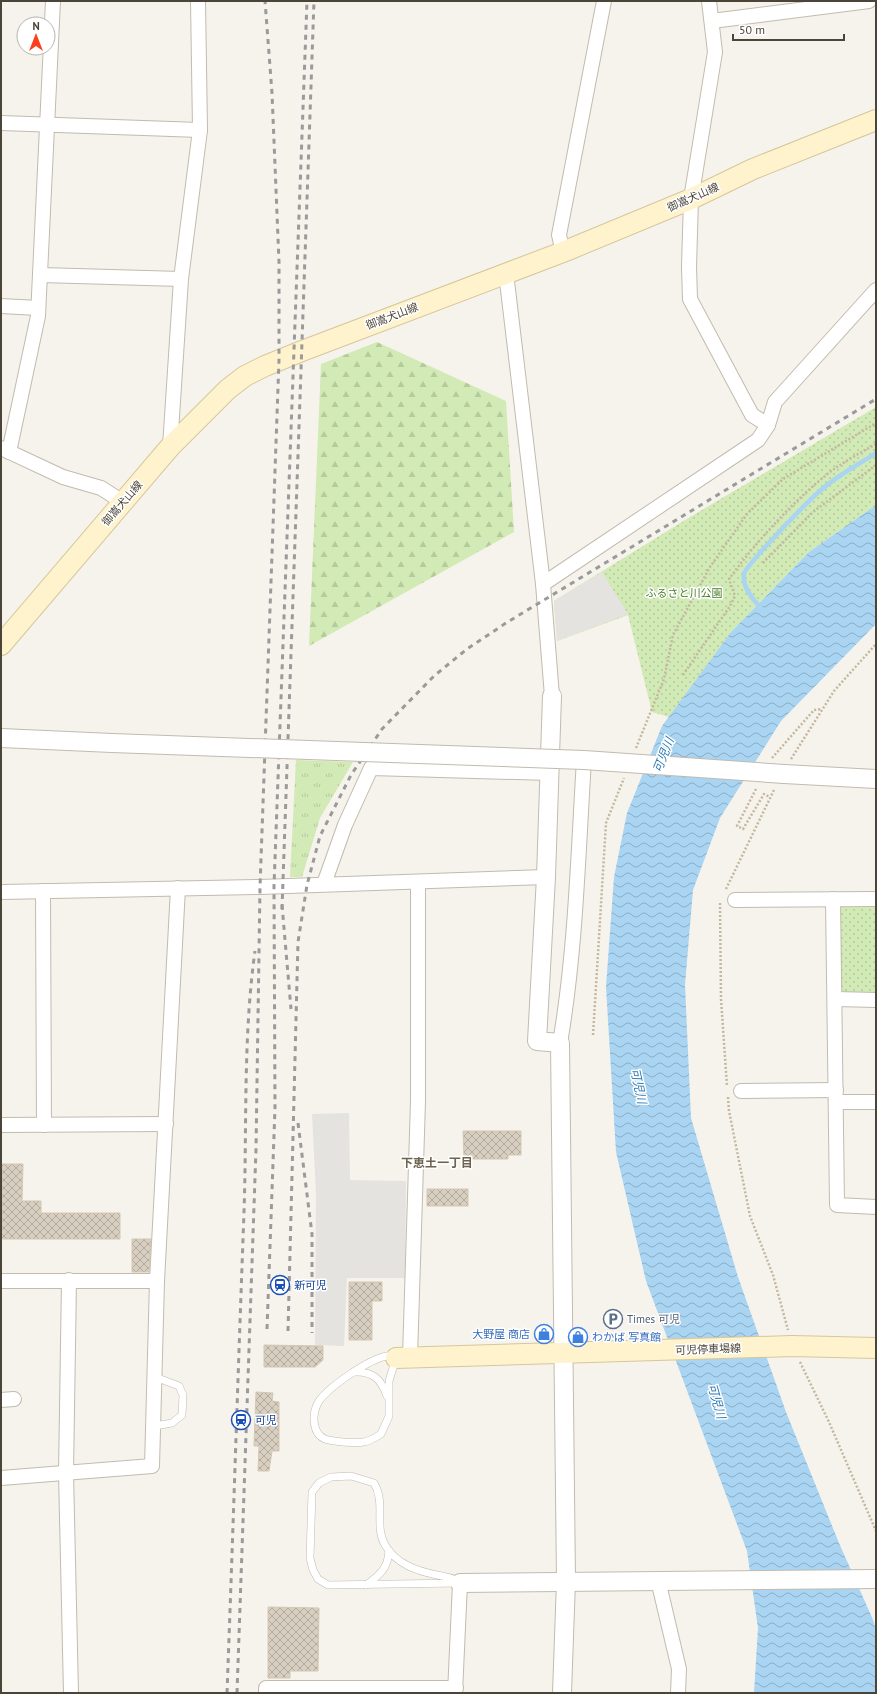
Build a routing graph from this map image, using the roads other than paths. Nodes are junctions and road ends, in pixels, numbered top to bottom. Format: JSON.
{"nodes":[{"id":1,"x":53,"y":1,"type":"edge"},
{"id":2,"x":198,"y":1,"type":"edge"},
{"id":3,"x":604,"y":1,"type":"edge"},
{"id":4,"x":709,"y":1,"type":"edge"},
{"id":5,"x":869,"y":1,"type":"edge"},
{"id":6,"x":712,"y":21,"type":"junction"},
{"id":7,"x":876,"y":120,"type":"edge"},
{"id":8,"x":1,"y":123,"type":"edge"},
{"id":9,"x":47,"y":125,"type":"junction"},
{"id":10,"x":200,"y":130,"type":"junction"},
{"id":11,"x":691,"y":199,"type":"junction"},
{"id":12,"x":563,"y":252,"type":"junction"},
{"id":13,"x":506,"y":273,"type":"junction"},
{"id":14,"x":40,"y":275,"type":"junction"},
{"id":15,"x":181,"y":279,"type":"junction"},
{"id":16,"x":876,"y":290,"type":"edge"},
{"id":17,"x":1,"y":306,"type":"edge"},
{"id":18,"x":38,"y":308,"type":"junction"},
{"id":19,"x":768,"y":425,"type":"junction"},
{"id":20,"x":170,"y":447,"type":"junction"},
{"id":21,"x":5,"y":450,"type":"edge"},
{"id":22,"x":123,"y":502,"type":"junction"},
{"id":23,"x":543,"y":584,"type":"junction"},
{"id":24,"x":1,"y":645,"type":"edge"},
{"id":25,"x":552,"y":696,"type":"joint"},
{"id":26,"x":1,"y":738,"type":"edge"},
{"id":27,"x":584,"y":760,"type":"junction"},
{"id":28,"x":550,"y":772,"type":"junction"},
{"id":29,"x":876,"y":779,"type":"edge"},
{"id":30,"x":546,"y":877,"type":"junction"},
{"id":31,"x":418,"y":882,"type":"junction"},
{"id":32,"x":324,"y":884,"type":"junction"},
{"id":33,"x":178,"y":888,"type":"junction"},
{"id":34,"x":42,"y":891,"type":"junction"},
{"id":35,"x":1,"y":892,"type":"edge"},
{"id":36,"x":729,"y":897,"type":"road end"},
{"id":37,"x":833,"y":899,"type":"junction"},
{"id":38,"x":876,"y":899,"type":"edge"},
{"id":39,"x":835,"y":999,"type":"junction"},
{"id":40,"x":876,"y":1000,"type":"edge"},
{"id":41,"x":560,"y":1043,"type":"junction"},
{"id":42,"x":734,"y":1093,"type":"road end"},
{"id":43,"x":836,"y":1096,"type":"junction"},
{"id":44,"x":876,"y":1102,"type":"edge"},
{"id":45,"x":166,"y":1124,"type":"junction"},
{"id":46,"x":1,"y":1125,"type":"edge"},
{"id":47,"x":44,"y":1125,"type":"junction"},
{"id":48,"x":876,"y":1207,"type":"edge"},
{"id":49,"x":69,"y":1280,"type":"junction"},
{"id":50,"x":1,"y":1281,"type":"edge"},
{"id":51,"x":157,"y":1281,"type":"junction"},
{"id":52,"x":876,"y":1348,"type":"edge"},
{"id":53,"x":564,"y":1352,"type":"junction"},
{"id":54,"x":403,"y":1357,"type":"junction"},
{"id":55,"x":354,"y":1372,"type":"junction"},
{"id":56,"x":155,"y":1377,"type":"junction"},
{"id":57,"x":389,"y":1401,"type":"junction"},
{"id":58,"x":155,"y":1426,"type":"junction"},
{"id":59,"x":66,"y":1473,"type":"junction"},
{"id":60,"x":1,"y":1478,"type":"edge"},
{"id":61,"x":389,"y":1551,"type":"junction"},
{"id":62,"x":876,"y":1579,"type":"edge"},
{"id":63,"x":658,"y":1580,"type":"junction"},
{"id":64,"x":566,"y":1581,"type":"junction"},
{"id":65,"x":460,"y":1583,"type":"junction"},
{"id":66,"x":366,"y":1585,"type":"junction"},
{"id":67,"x":361,"y":1690,"type":"edge"},
{"id":68,"x":456,"y":1690,"type":"edge"},
{"id":69,"x":71,"y":1693,"type":"edge"},
{"id":70,"x":266,"y":1693,"type":"edge"},
{"id":71,"x":562,"y":1693,"type":"edge"},
{"id":72,"x":678,"y":1693,"type":"edge"}],
"edges":[{"from":1,"to":9,"type":"street"},
{"from":2,"to":10,"type":"street"},
{"from":3,"to":12,"type":"street"},
{"from":4,"to":6,"type":"street"},
{"from":5,"to":6,"type":"street"},
{"from":6,"to":11,"type":"street"},
{"from":7,"to":11,"type":"main road","name":"御嵩犬山線"},
{"from":8,"to":9,"type":"street"},
{"from":9,"to":10,"type":"street"},
{"from":9,"to":14,"type":"street"},
{"from":10,"to":15,"type":"street"},
{"from":11,"to":12,"type":"main road","name":"御嵩犬山線"},
{"from":11,"to":19,"type":"street"},
{"from":12,"to":13,"type":"main road","name":"御嵩犬山線"},
{"from":13,"to":20,"type":"main road","name":"御嵩犬山線"},
{"from":13,"to":23,"type":"street"},
{"from":14,"to":15,"type":"street"},
{"from":14,"to":18,"type":"street"},
{"from":15,"to":20,"type":"street"},
{"from":16,"to":19,"type":"street"},
{"from":17,"to":18,"type":"street"},
{"from":18,"to":21,"type":"street"},
{"from":19,"to":23,"type":"street"},
{"from":20,"to":22,"type":"main road","name":"御嵩犬山線"},
{"from":21,"to":22,"type":"street"},
{"from":22,"to":24,"type":"main road","name":"御嵩犬山線"},
{"from":23,"to":25,"type":"street"},
{"from":25,"to":28,"type":"street"},
{"from":26,"to":27,"type":"street","bridge":true},
{"from":27,"to":29,"type":"street","bridge":true},
{"from":27,"to":41,"type":"street"},
{"from":28,"to":30,"type":"street"},
{"from":28,"to":32,"type":"street"},
{"from":30,"to":31,"type":"street"},
{"from":30,"to":41,"type":"street"},
{"from":31,"to":32,"type":"street"},
{"from":31,"to":54,"type":"street"},
{"from":32,"to":33,"type":"street"},
{"from":33,"to":34,"type":"street"},
{"from":33,"to":45,"type":"street"},
{"from":34,"to":35,"type":"street"},
{"from":34,"to":47,"type":"street"},
{"from":36,"to":37,"type":"street"},
{"from":37,"to":38,"type":"street"},
{"from":37,"to":39,"type":"street"},
{"from":39,"to":40,"type":"street"},
{"from":39,"to":43,"type":"street"},
{"from":41,"to":53,"type":"street"},
{"from":42,"to":43,"type":"street"},
{"from":43,"to":44,"type":"street"},
{"from":43,"to":48,"type":"street"},
{"from":45,"to":47,"type":"street"},
{"from":45,"to":51,"type":"street"},
{"from":46,"to":47,"type":"street"},
{"from":49,"to":50,"type":"street"},
{"from":49,"to":51,"type":"street"},
{"from":49,"to":59,"type":"street"},
{"from":51,"to":56,"type":"street"},
{"from":52,"to":53,"type":"main road","name":"可児停車場線"},
{"from":53,"to":54,"type":"main road","name":"可児停車場線"},
{"from":53,"to":64,"type":"street"},
{"from":54,"to":55,"type":"lane"},
{"from":54,"to":57,"type":"lane"},
{"from":55,"to":57,"type":"lane"},
{"from":55,"to":57,"type":"lane"},
{"from":56,"to":58,"type":"street"},
{"from":56,"to":58,"type":"lane"},
{"from":58,"to":59,"type":"street"},
{"from":59,"to":60,"type":"street"},
{"from":59,"to":69,"type":"street"},
{"from":61,"to":65,"type":"lane"},
{"from":61,"to":66,"type":"lane"},
{"from":61,"to":66,"type":"lane"},
{"from":62,"to":63,"type":"street"},
{"from":63,"to":64,"type":"street"},
{"from":63,"to":72,"type":"street"},
{"from":64,"to":65,"type":"street"},
{"from":64,"to":71,"type":"street"},
{"from":65,"to":66,"type":"lane"},
{"from":65,"to":68,"type":"street"},
{"from":67,"to":68,"type":"street"},
{"from":67,"to":70,"type":"street"}]}
